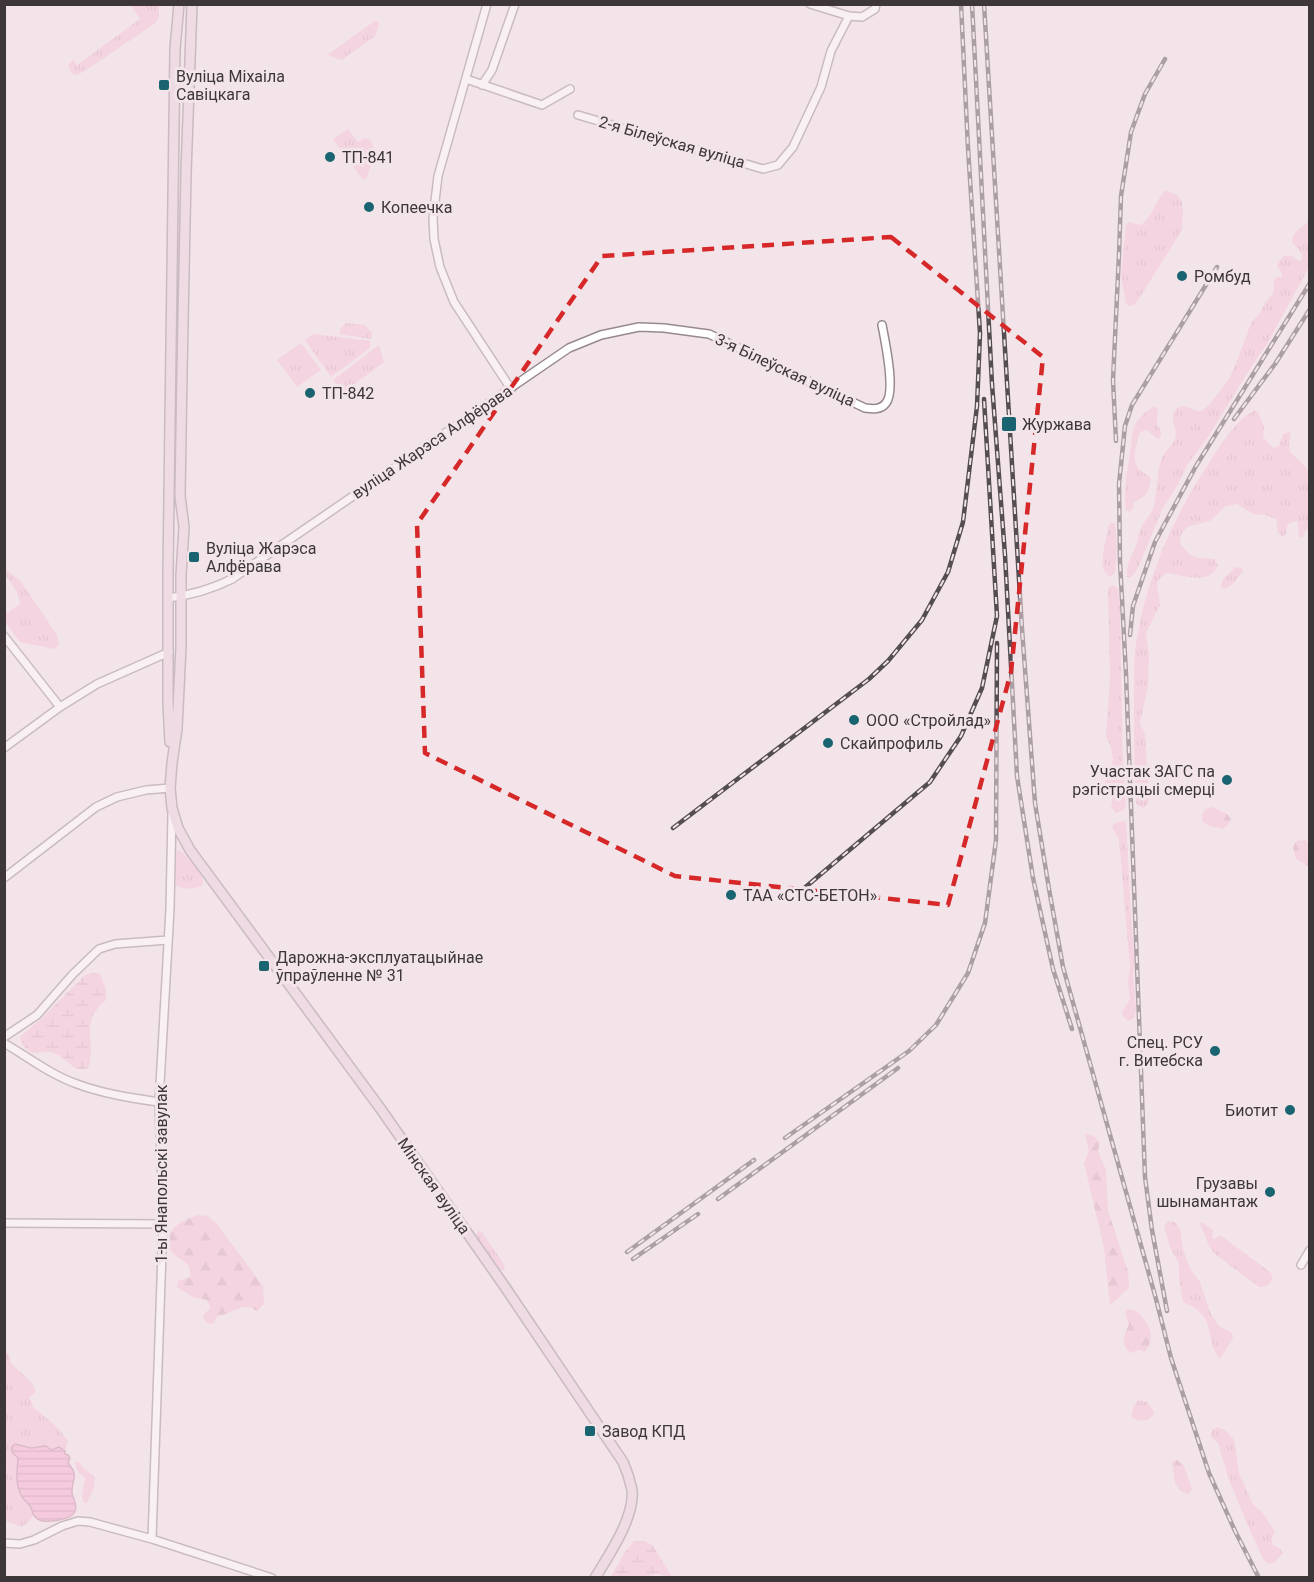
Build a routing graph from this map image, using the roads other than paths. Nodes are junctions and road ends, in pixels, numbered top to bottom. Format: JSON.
{"nodes":[{"id":1,"x":178,"y":4,"type":"edge"},
{"id":2,"x":192,"y":4,"type":"edge"},
{"id":3,"x":487,"y":4,"type":"edge"},
{"id":4,"x":515,"y":4,"type":"edge"},
{"id":5,"x":810,"y":4,"type":"edge"},
{"id":6,"x":876,"y":4,"type":"edge"},
{"id":7,"x":849,"y":16,"type":"junction"},
{"id":8,"x":191,"y":30,"type":"junction"},
{"id":9,"x":176,"y":31,"type":"junction"},
{"id":10,"x":466,"y":79,"type":"junction"},
{"id":11,"x":482,"y":85,"type":"junction"},
{"id":12,"x":570,"y":89,"type":"dead end"},
{"id":13,"x":578,"y":115,"type":"dead end"},
{"id":14,"x":882,"y":325,"type":"dead end"},
{"id":15,"x":709,"y":334,"type":"joint"},
{"id":16,"x":511,"y":388,"type":"junction"},
{"id":17,"x":182,"y":596,"type":"junction"},
{"id":18,"x":168,"y":598,"type":"junction"},
{"id":19,"x":4,"y":636,"type":"edge"},
{"id":20,"x":182,"y":647,"type":"junction"},
{"id":21,"x":169,"y":652,"type":"junction"},
{"id":22,"x":60,"y":707,"type":"junction"},
{"id":23,"x":4,"y":748,"type":"edge"},
{"id":24,"x":172,"y":763,"type":"junction"},
{"id":25,"x":170,"y":788,"type":"junction"},
{"id":26,"x":172,"y":808,"type":"junction"},
{"id":27,"x":4,"y":878,"type":"edge"},
{"id":28,"x":168,"y":940,"type":"junction"},
{"id":29,"x":4,"y":1037,"type":"edge"},
{"id":30,"x":4,"y":1043,"type":"edge"},
{"id":31,"x":159,"y":1102,"type":"junction"},
{"id":32,"x":4,"y":1223,"type":"edge"},
{"id":33,"x":164,"y":1224,"type":"junction"},
{"id":34,"x":1310,"y":1250,"type":"edge"},
{"id":35,"x":1301,"y":1265,"type":"dead end"},
{"id":36,"x":152,"y":1539,"type":"junction"},
{"id":37,"x":4,"y":1543,"type":"edge"},
{"id":38,"x":272,"y":1578,"type":"edge"},
{"id":39,"x":595,"y":1578,"type":"edge"}],
"edges":[{"from":1,"to":9,"type":"main road"},
{"from":2,"to":8,"type":"main road"},
{"from":3,"to":10,"type":"street"},
{"from":4,"to":11,"type":"street"},
{"from":5,"to":7,"type":"street"},
{"from":6,"to":7,"type":"street"},
{"from":7,"to":13,"type":"street","name":"2-я Білеўская вуліца"},
{"from":8,"to":9,"type":"main road"},
{"from":8,"to":17,"type":"main road"},
{"from":9,"to":18,"type":"main road"},
{"from":10,"to":11,"type":"street"},
{"from":10,"to":16,"type":"street"},
{"from":11,"to":12,"type":"street"},
{"from":14,"to":15,"type":"street","name":"3-я Білеўская вуліца"},
{"from":15,"to":16,"type":"street","name":"вуліца Жарэса Алфёрава"},
{"from":16,"to":17,"type":"street","name":"вуліца Жарэса Алфёрава"},
{"from":17,"to":18,"type":"street","name":"вуліца Жарэса Алфёрава"},
{"from":17,"to":20,"type":"main road"},
{"from":18,"to":21,"type":"main road"},
{"from":19,"to":22,"type":"street"},
{"from":20,"to":21,"type":"main road"},
{"from":20,"to":24,"type":"main road"},
{"from":21,"to":22,"type":"street"},
{"from":21,"to":24,"type":"main road"},
{"from":22,"to":23,"type":"street"},
{"from":24,"to":25,"type":"main road","name":"Мінская вуліца"},
{"from":25,"to":26,"type":"main road","name":"Мінская вуліца"},
{"from":25,"to":27,"type":"street"},
{"from":26,"to":28,"type":"street","name":"1-ы Янапольскі завулак"},
{"from":26,"to":39,"type":"main road","name":"Мінская вуліца"},
{"from":28,"to":29,"type":"street"},
{"from":28,"to":31,"type":"street","name":"1-ы Янапольскі завулак"},
{"from":30,"to":31,"type":"street"},
{"from":31,"to":33,"type":"street","name":"1-ы Янапольскі завулак"},
{"from":32,"to":33,"type":"street"},
{"from":33,"to":36,"type":"street","name":"1-ы Янапольскі завулак"},
{"from":34,"to":35,"type":"street"},
{"from":36,"to":37,"type":"street"},
{"from":36,"to":38,"type":"street"}]}
